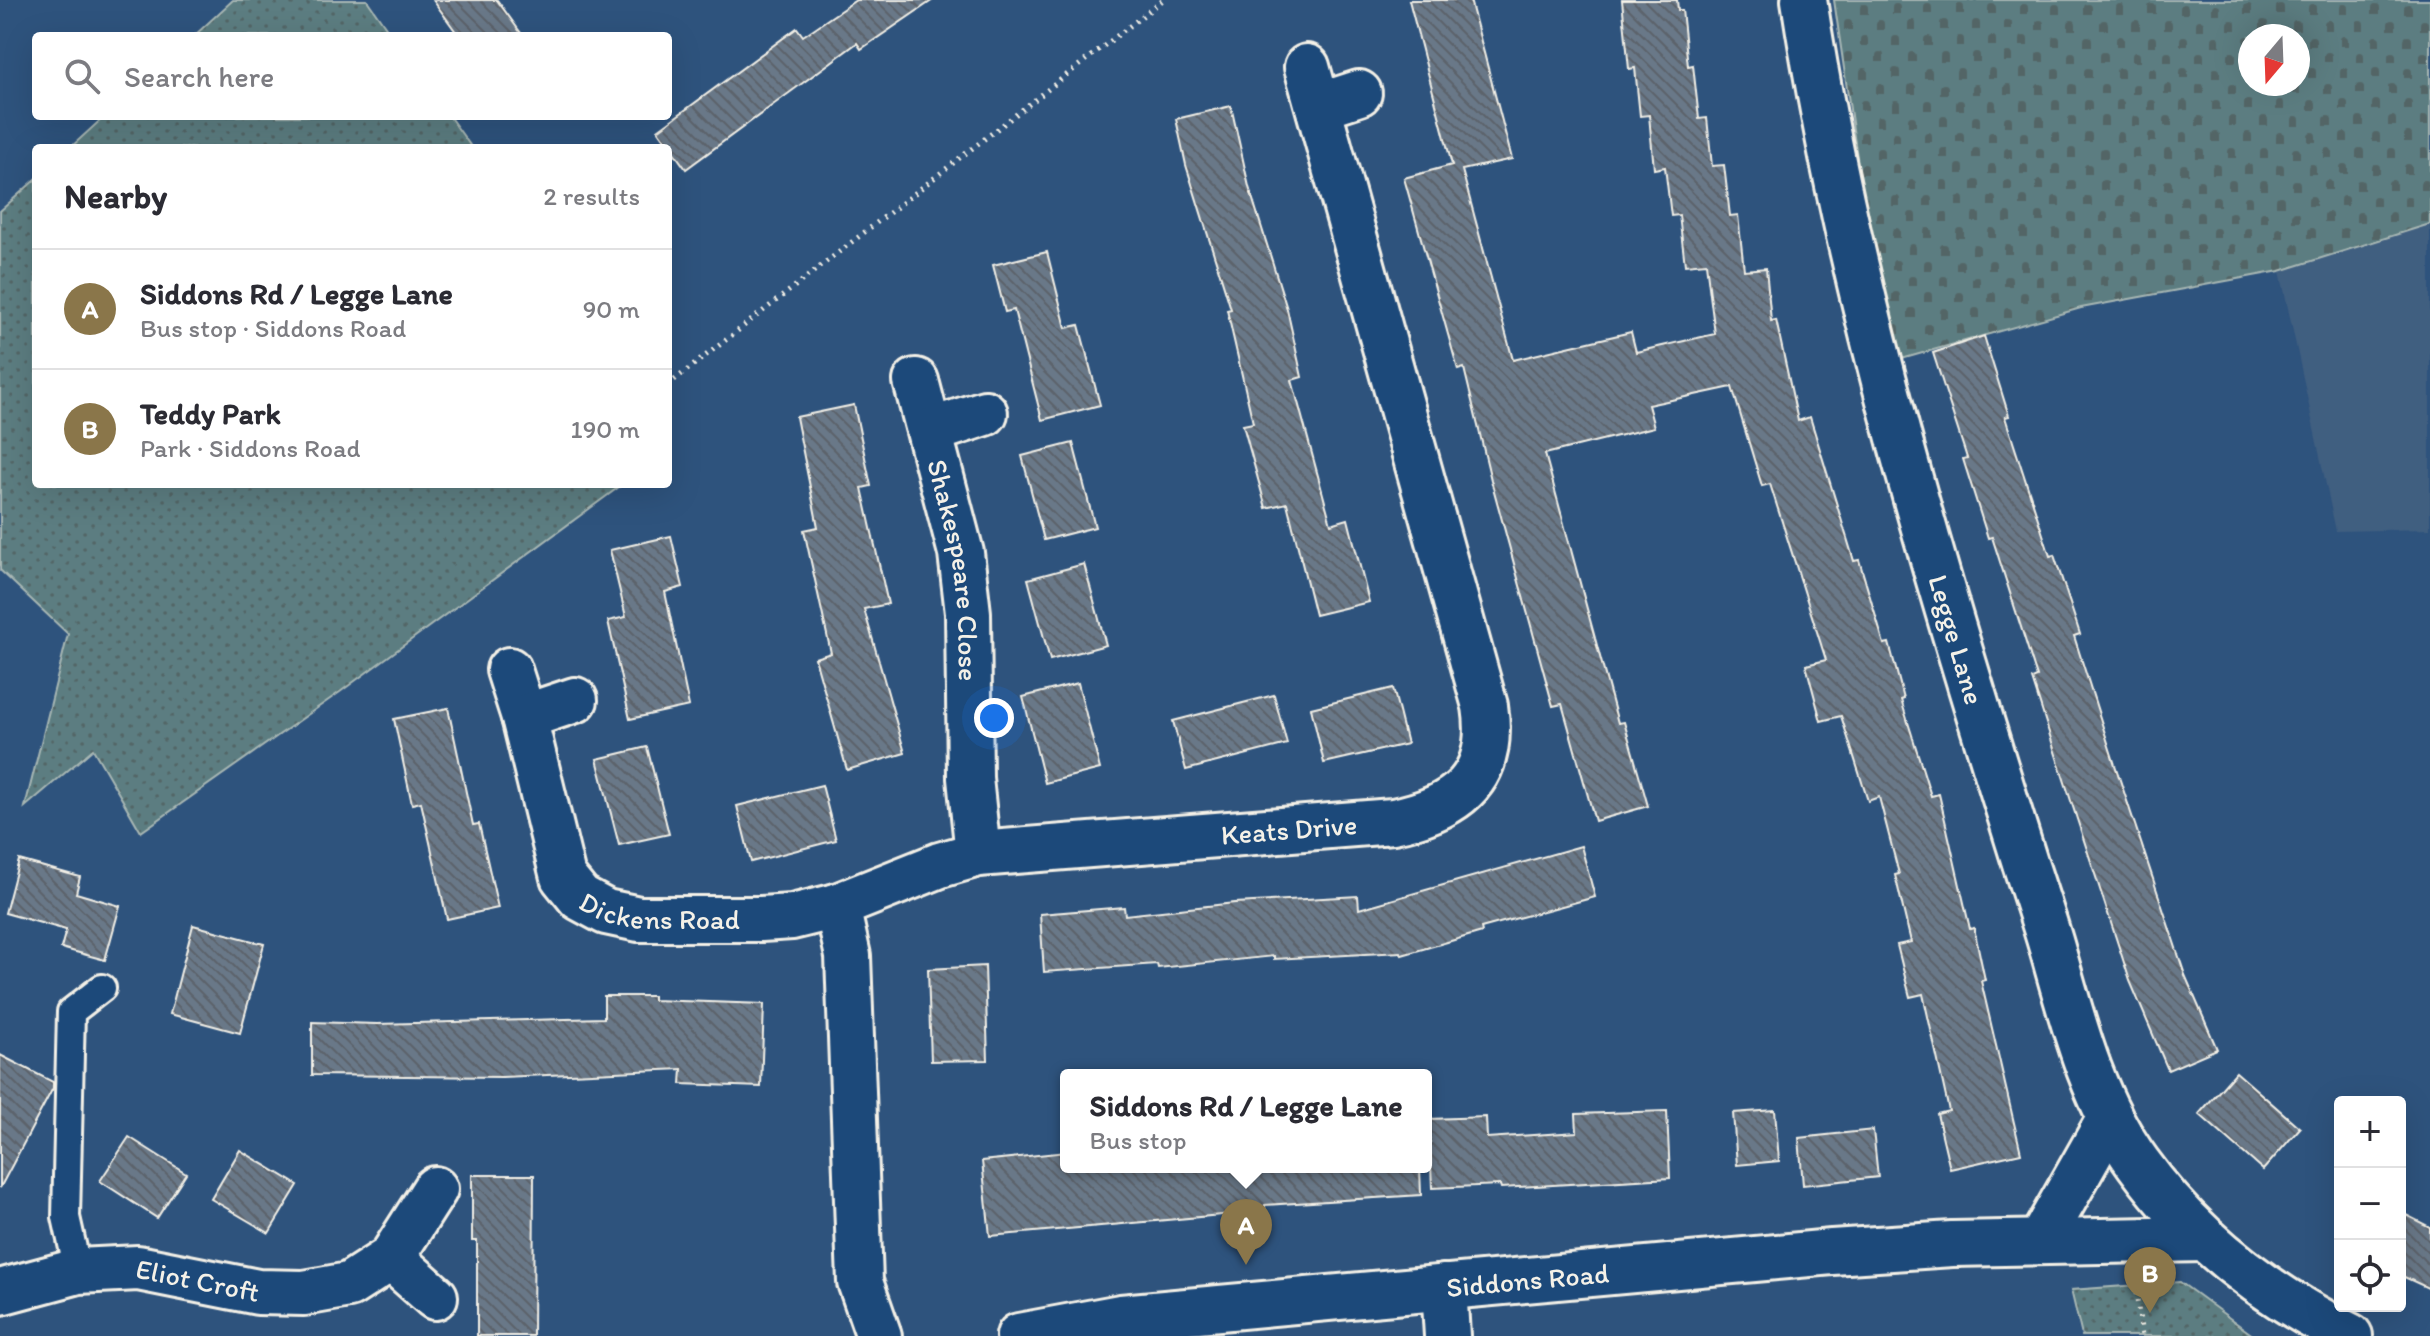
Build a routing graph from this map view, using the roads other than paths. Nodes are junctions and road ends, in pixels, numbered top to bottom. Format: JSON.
{"nodes":[{"id":1,"x":1804,"y":0,"type":"edge"},
{"id":2,"x":1359,"y":93,"type":"dead end"},
{"id":3,"x":916,"y":381,"type":"dead end"},
{"id":4,"x":985,"y":413,"type":"dead end"},
{"id":5,"x":930,"y":431,"type":"junction"},
{"id":6,"x":509,"y":670,"type":"dead end"},
{"id":7,"x":575,"y":700,"type":"dead end"},
{"id":8,"x":524,"y":717,"type":"junction"},
{"id":9,"x":978,"y":854,"type":"junction"},
{"id":10,"x":837,"y":906,"type":"junction"},
{"id":11,"x":102,"y":988,"type":"dead end"},
{"id":12,"x":2110,"y":1118,"type":"junction"},
{"id":13,"x":435,"y":1189,"type":"dead end"},
{"id":14,"x":2205,"y":1239,"type":"junction"},
{"id":15,"x":2040,"y":1242,"type":"junction"},
{"id":16,"x":391,"y":1258,"type":"junction"},
{"id":17,"x":78,"y":1271,"type":"junction"},
{"id":18,"x":1444,"y":1287,"type":"junction"},
{"id":19,"x":0,"y":1292,"type":"edge"},
{"id":20,"x":435,"y":1297,"type":"dead end"},
{"id":21,"x":879,"y":1336,"type":"edge"},
{"id":22,"x":1019,"y":1336,"type":"edge"},
{"id":23,"x":1447,"y":1336,"type":"edge"},
{"id":24,"x":2350,"y":1336,"type":"edge"}],
"edges":[{"from":1,"to":12,"type":"street","name":"Legge Lane"},
{"from":2,"to":9,"type":"street","name":"Keats Drive"},
{"from":3,"to":5,"type":"street","name":"Shakespeare Close"},
{"from":4,"to":5,"type":"street","name":"Shakespeare Close"},
{"from":5,"to":9,"type":"street","name":"Shakespeare Close"},
{"from":6,"to":8,"type":"street","name":"Dickens Road"},
{"from":7,"to":8,"type":"street"},
{"from":8,"to":10,"type":"street","name":"Dickens Road"},
{"from":9,"to":10,"type":"street","name":"Keats Drive"},
{"from":10,"to":21,"type":"street"},
{"from":11,"to":17,"type":"lane"},
{"from":12,"to":14,"type":"street","name":"Legge Lane"},
{"from":12,"to":15,"type":"street"},
{"from":13,"to":16,"type":"street","name":"Eliot Croft"},
{"from":14,"to":15,"type":"street","name":"Siddons Road"},
{"from":14,"to":24,"type":"street"},
{"from":15,"to":18,"type":"street","name":"Siddons Road"},
{"from":16,"to":17,"type":"street","name":"Eliot Croft"},
{"from":16,"to":20,"type":"street"},
{"from":17,"to":19,"type":"street","name":"Eliot Croft"},
{"from":18,"to":22,"type":"street","name":"Siddons Road"},
{"from":18,"to":23,"type":"street"}]}
